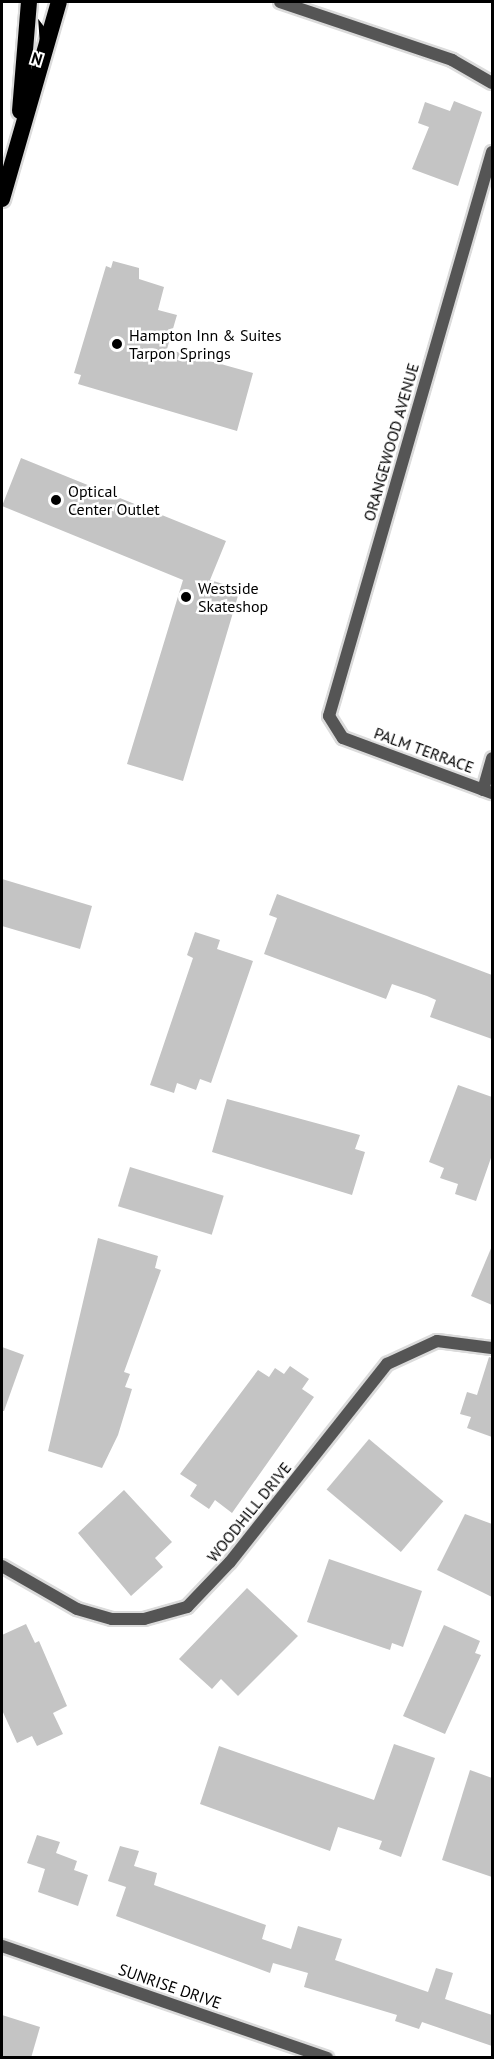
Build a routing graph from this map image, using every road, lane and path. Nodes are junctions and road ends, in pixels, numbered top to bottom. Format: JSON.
{"nodes":[{"id":1,"x":29,"y":2,"type":"edge"},
{"id":2,"x":58,"y":2,"type":"edge"},
{"id":3,"x":280,"y":2,"type":"edge"},
{"id":4,"x":492,"y":83,"type":"edge"},
{"id":5,"x":18,"y":142,"type":"junction"},
{"id":6,"x":492,"y":152,"type":"edge"},
{"id":7,"x":2,"y":199,"type":"edge"},
{"id":8,"x":343,"y":738,"type":"joint"},
{"id":9,"x":492,"y":758,"type":"edge"},
{"id":10,"x":488,"y":792,"type":"edge"},
{"id":11,"x":492,"y":1348,"type":"edge"},
{"id":12,"x":2,"y":1566,"type":"edge"},
{"id":13,"x":2,"y":1946,"type":"edge"},
{"id":14,"x":327,"y":2058,"type":"edge"}],
"edges":[{"from":1,"to":5,"type":"highway"},
{"from":2,"to":5,"type":"highway"},
{"from":3,"to":4,"type":"street"},
{"from":5,"to":7,"type":"highway"},
{"from":6,"to":8,"type":"street","name":"ORANGEWOOD AVENUE"},
{"from":8,"to":10,"type":"street","name":"PALM TERRACE"},
{"from":9,"to":10,"type":"street"},
{"from":11,"to":12,"type":"street","name":"WOODHILL DRIVE"},
{"from":13,"to":14,"type":"street","name":"SUNRISE DRIVE"}]}
